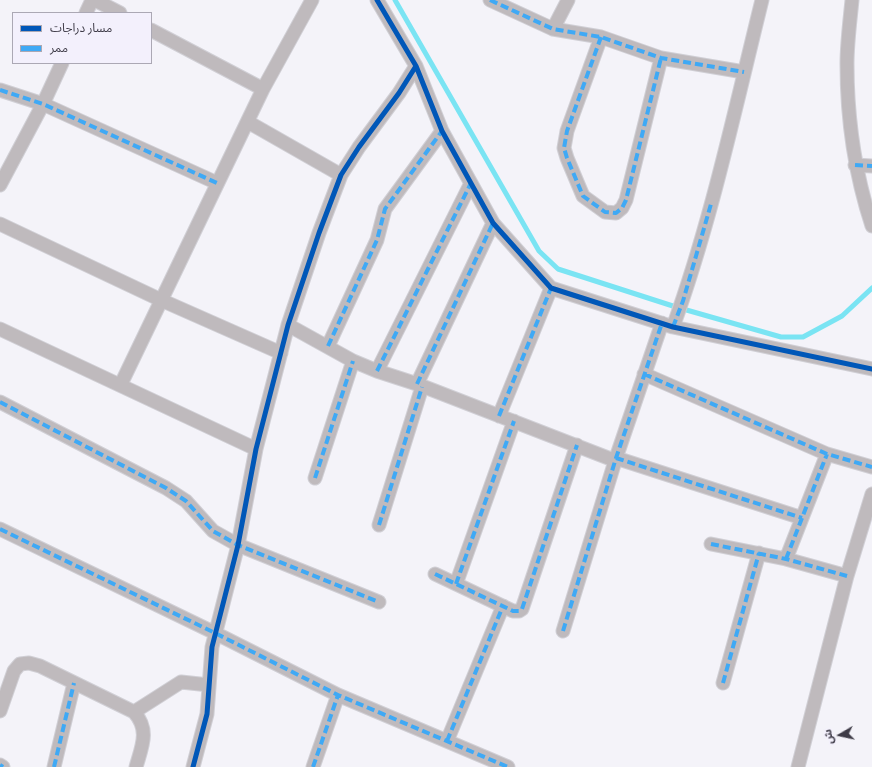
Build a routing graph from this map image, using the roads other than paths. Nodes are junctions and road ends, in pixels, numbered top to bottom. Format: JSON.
{"nodes":[{"id":1,"x":92,"y":0,"type":"edge"},
{"id":2,"x":95,"y":0,"type":"edge"},
{"id":3,"x":312,"y":0,"type":"edge"},
{"id":4,"x":377,"y":0,"type":"edge"},
{"id":5,"x":490,"y":0,"type":"edge"},
{"id":6,"x":568,"y":0,"type":"edge"},
{"id":7,"x":762,"y":0,"type":"edge"},
{"id":8,"x":852,"y":0,"type":"edge"},
{"id":9,"x":86,"y":12,"type":"edge"},
{"id":10,"x":118,"y":12,"type":"edge"},
{"id":11,"x":553,"y":29,"type":"junction"},
{"id":12,"x":152,"y":31,"type":"edge"},
{"id":13,"x":602,"y":37,"type":"junction"},
{"id":14,"x":661,"y":58,"type":"junction"},
{"id":15,"x":62,"y":64,"type":"edge"},
{"id":16,"x":416,"y":66,"type":"junction"},
{"id":17,"x":744,"y":72,"type":"junction"},
{"id":18,"x":263,"y":89,"type":"junction"},
{"id":19,"x":0,"y":90,"type":"edge"},
{"id":20,"x":43,"y":104,"type":"junction"},
{"id":21,"x":248,"y":122,"type":"junction"},
{"id":22,"x":442,"y":131,"type":"junction"},
{"id":23,"x":855,"y":165,"type":"junction"},
{"id":24,"x":872,"y":166,"type":"edge"},
{"id":25,"x":341,"y":174,"type":"junction"},
{"id":26,"x":217,"y":183,"type":"junction"},
{"id":27,"x":471,"y":183,"type":"junction"},
{"id":28,"x":0,"y":185,"type":"edge"},
{"id":29,"x":493,"y":223,"type":"junction"},
{"id":30,"x":0,"y":224,"type":"edge"},
{"id":31,"x":872,"y":226,"type":"edge"},
{"id":32,"x":551,"y":288,"type":"junction"},
{"id":33,"x":161,"y":300,"type":"junction"},
{"id":34,"x":288,"y":325,"type":"junction"},
{"id":35,"x":667,"y":326,"type":"junction"},
{"id":36,"x":0,"y":329,"type":"edge"},
{"id":37,"x":328,"y":346,"type":"junction"},
{"id":38,"x":281,"y":353,"type":"junction"},
{"id":39,"x":353,"y":361,"type":"junction"},
{"id":40,"x":872,"y":369,"type":"edge"},
{"id":41,"x":377,"y":371,"type":"junction"},
{"id":42,"x":644,"y":374,"type":"junction"},
{"id":43,"x":121,"y":384,"type":"junction"},
{"id":44,"x":419,"y":386,"type":"junction"},
{"id":45,"x":0,"y":402,"type":"edge"},
{"id":46,"x":499,"y":416,"type":"junction"},
{"id":47,"x":514,"y":421,"type":"junction"},
{"id":48,"x":577,"y":445,"type":"junction"},
{"id":49,"x":256,"y":449,"type":"junction"},
{"id":50,"x":827,"y":454,"type":"junction"},
{"id":51,"x":616,"y":460,"type":"junction"},
{"id":52,"x":872,"y":467,"type":"edge"},
{"id":53,"x":315,"y":478,"type":"dead end"},
{"id":54,"x":872,"y":494,"type":"edge"},
{"id":55,"x":802,"y":518,"type":"junction"},
{"id":56,"x":380,"y":525,"type":"dead end"},
{"id":57,"x":0,"y":529,"type":"edge"},
{"id":58,"x":711,"y":544,"type":"dead end"},
{"id":59,"x":238,"y":545,"type":"junction"},
{"id":60,"x":759,"y":553,"type":"junction"},
{"id":61,"x":786,"y":559,"type":"junction"},
{"id":62,"x":435,"y":574,"type":"dead end"},
{"id":63,"x":847,"y":576,"type":"junction"},
{"id":64,"x":456,"y":584,"type":"junction"},
{"id":65,"x":379,"y":602,"type":"dead end"},
{"id":66,"x":503,"y":606,"type":"junction"},
{"id":67,"x":563,"y":631,"type":"dead end"},
{"id":68,"x":215,"y":633,"type":"junction"},
{"id":69,"x":74,"y":683,"type":"junction"},
{"id":70,"x":723,"y":683,"type":"dead end"},
{"id":71,"x":209,"y":685,"type":"junction"},
{"id":72,"x":338,"y":695,"type":"junction"},
{"id":73,"x":0,"y":712,"type":"edge"},
{"id":74,"x":134,"y":712,"type":"junction"},
{"id":75,"x":447,"y":741,"type":"junction"},
{"id":76,"x":0,"y":765,"type":"edge"},
{"id":77,"x":3,"y":767,"type":"edge"},
{"id":78,"x":54,"y":767,"type":"edge"},
{"id":79,"x":136,"y":767,"type":"edge"},
{"id":80,"x":193,"y":767,"type":"edge"},
{"id":81,"x":313,"y":767,"type":"edge"},
{"id":82,"x":507,"y":767,"type":"edge"},
{"id":83,"x":798,"y":767,"type":"edge"}],
"edges":[{"from":1,"to":9,"type":"street"},
{"from":2,"to":10,"type":"street"},
{"from":3,"to":18,"type":"street"},
{"from":4,"to":16,"type":"street"},
{"from":5,"to":11,"type":"street"},
{"from":6,"to":11,"type":"street"},
{"from":7,"to":17,"type":"street"},
{"from":8,"to":23,"type":"street"},
{"from":11,"to":13,"type":"street"},
{"from":12,"to":18,"type":"street"},
{"from":13,"to":14,"type":"street"},
{"from":13,"to":14,"type":"street"},
{"from":14,"to":17,"type":"street"},
{"from":15,"to":20,"type":"street"},
{"from":16,"to":22,"type":"street"},
{"from":16,"to":25,"type":"street"},
{"from":17,"to":35,"type":"street"},
{"from":18,"to":21,"type":"street"},
{"from":19,"to":20,"type":"street"},
{"from":20,"to":26,"type":"street"},
{"from":20,"to":28,"type":"street"},
{"from":21,"to":25,"type":"street"},
{"from":21,"to":26,"type":"street"},
{"from":22,"to":27,"type":"street"},
{"from":22,"to":37,"type":"street"},
{"from":23,"to":24,"type":"street"},
{"from":23,"to":31,"type":"street"},
{"from":25,"to":34,"type":"street"},
{"from":26,"to":33,"type":"street"},
{"from":27,"to":29,"type":"street"},
{"from":27,"to":41,"type":"street"},
{"from":29,"to":32,"type":"street"},
{"from":29,"to":44,"type":"street"},
{"from":30,"to":33,"type":"street"},
{"from":32,"to":35,"type":"street"},
{"from":32,"to":46,"type":"street"},
{"from":33,"to":38,"type":"street"},
{"from":33,"to":43,"type":"street"},
{"from":34,"to":37,"type":"street"},
{"from":34,"to":38,"type":"street"},
{"from":35,"to":40,"type":"street"},
{"from":35,"to":42,"type":"street"},
{"from":36,"to":43,"type":"street"},
{"from":37,"to":39,"type":"street"},
{"from":38,"to":49,"type":"street"},
{"from":39,"to":41,"type":"street"},
{"from":39,"to":53,"type":"street"},
{"from":41,"to":44,"type":"street"},
{"from":42,"to":50,"type":"street"},
{"from":42,"to":51,"type":"street"},
{"from":43,"to":49,"type":"street"},
{"from":44,"to":46,"type":"street"},
{"from":44,"to":56,"type":"street"},
{"from":45,"to":59,"type":"street"},
{"from":46,"to":47,"type":"street"},
{"from":47,"to":48,"type":"street"},
{"from":47,"to":64,"type":"street"},
{"from":48,"to":51,"type":"street"},
{"from":48,"to":66,"type":"street"},
{"from":49,"to":59,"type":"street"},
{"from":50,"to":52,"type":"street"},
{"from":50,"to":55,"type":"street"},
{"from":51,"to":55,"type":"street"},
{"from":51,"to":67,"type":"street"},
{"from":54,"to":63,"type":"street"},
{"from":55,"to":61,"type":"street"},
{"from":57,"to":68,"type":"street"},
{"from":58,"to":60,"type":"street"},
{"from":59,"to":65,"type":"street"},
{"from":59,"to":68,"type":"street"},
{"from":60,"to":61,"type":"street"},
{"from":60,"to":70,"type":"street"},
{"from":61,"to":63,"type":"street"},
{"from":62,"to":64,"type":"street"},
{"from":63,"to":83,"type":"street"},
{"from":64,"to":66,"type":"street"},
{"from":66,"to":75,"type":"street"},
{"from":68,"to":71,"type":"street"},
{"from":68,"to":72,"type":"street"},
{"from":69,"to":73,"type":"street"},
{"from":69,"to":74,"type":"street"},
{"from":69,"to":78,"type":"street"},
{"from":71,"to":74,"type":"street"},
{"from":71,"to":80,"type":"street"},
{"from":72,"to":75,"type":"street"},
{"from":72,"to":81,"type":"street"},
{"from":74,"to":79,"type":"street"},
{"from":75,"to":82,"type":"street"},
{"from":76,"to":77,"type":"street"}]}
